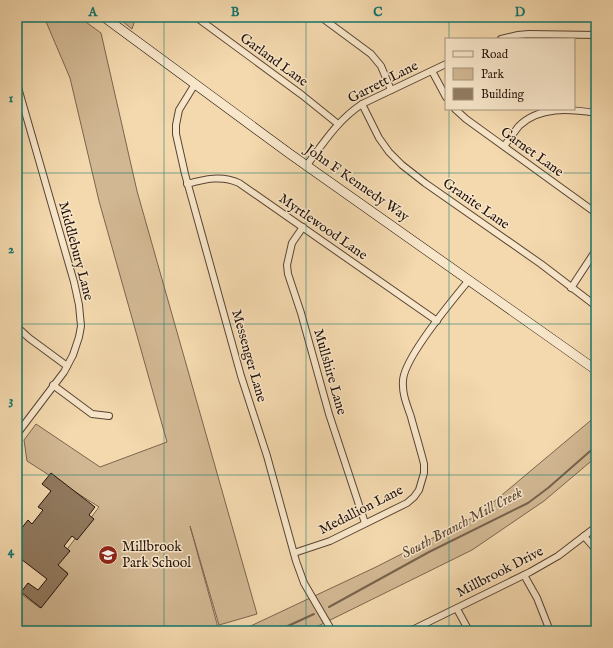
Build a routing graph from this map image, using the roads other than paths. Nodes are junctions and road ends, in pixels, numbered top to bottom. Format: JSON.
{"nodes":[{"id":1,"x":104,"y":17,"type":"edge"},
{"id":2,"x":196,"y":17,"type":"edge"},
{"id":3,"x":321,"y":17,"type":"edge"},
{"id":4,"x":596,"y":35,"type":"edge"},
{"id":5,"x":504,"y":38,"type":"edge"},
{"id":6,"x":445,"y":64,"type":"edge"},
{"id":7,"x":432,"y":71,"type":"junction"},
{"id":8,"x":17,"y":84,"type":"edge"},
{"id":9,"x":194,"y":84,"type":"junction"},
{"id":10,"x":391,"y":90,"type":"junction"},
{"id":11,"x":445,"y":95,"type":"edge"},
{"id":12,"x":362,"y":104,"type":"junction"},
{"id":13,"x":456,"y":110,"type":"edge"},
{"id":14,"x":596,"y":113,"type":"edge"},
{"id":15,"x":338,"y":124,"type":"junction"},
{"id":16,"x":504,"y":146,"type":"junction"},
{"id":17,"x":307,"y":165,"type":"junction"},
{"id":18,"x":187,"y":184,"type":"junction"},
{"id":19,"x":596,"y":213,"type":"edge"},
{"id":20,"x":303,"y":227,"type":"junction"},
{"id":21,"x":596,"y":250,"type":"edge"},
{"id":22,"x":469,"y":280,"type":"junction"},
{"id":23,"x":571,"y":288,"type":"junction"},
{"id":24,"x":596,"y":306,"type":"edge"},
{"id":25,"x":437,"y":321,"type":"junction"},
{"id":26,"x":17,"y":327,"type":"edge"},
{"id":27,"x":67,"y":366,"type":"junction"},
{"id":28,"x":596,"y":370,"type":"edge"},
{"id":29,"x":53,"y":385,"type":"junction"},
{"id":30,"x":109,"y":416,"type":"dead end"},
{"id":31,"x":17,"y":434,"type":"edge"},
{"id":32,"x":365,"y":523,"type":"junction"},
{"id":33,"x":596,"y":526,"type":"edge"},
{"id":34,"x":584,"y":536,"type":"junction"},
{"id":35,"x":596,"y":550,"type":"edge"},
{"id":36,"x":294,"y":553,"type":"junction"},
{"id":37,"x":524,"y":575,"type":"junction"},
{"id":38,"x":457,"y":609,"type":"junction"},
{"id":39,"x":332,"y":631,"type":"edge"},
{"id":40,"x":410,"y":631,"type":"edge"},
{"id":41,"x":469,"y":631,"type":"edge"},
{"id":42,"x":550,"y":631,"type":"edge"}],
"edges":[{"from":1,"to":9,"type":"street","name":"John F Kennedy Way"},
{"from":2,"to":15,"type":"street","name":"Garland Lane"},
{"from":3,"to":10,"type":"street"},
{"from":4,"to":5,"type":"street"},
{"from":6,"to":7,"type":"street","name":"Garrett Lane"},
{"from":7,"to":10,"type":"street","name":"Garrett Lane"},
{"from":7,"to":11,"type":"street"},
{"from":8,"to":27,"type":"street","name":"Middlebury Lane"},
{"from":9,"to":17,"type":"street","name":"John F Kennedy Way"},
{"from":9,"to":18,"type":"street","name":"Messenger Lane"},
{"from":10,"to":12,"type":"street","name":"Garrett Lane"},
{"from":12,"to":15,"type":"street","name":"Garrett Lane"},
{"from":12,"to":23,"type":"street","name":"Granite Lane"},
{"from":13,"to":16,"type":"street","name":"Garnet Lane"},
{"from":14,"to":16,"type":"street"},
{"from":15,"to":17,"type":"street","name":"Garrett Lane"},
{"from":16,"to":19,"type":"street","name":"Garnet Lane"},
{"from":17,"to":22,"type":"street","name":"John F Kennedy Way"},
{"from":18,"to":20,"type":"street","name":"Myrtlewood Lane"},
{"from":18,"to":36,"type":"street","name":"Messenger Lane"},
{"from":20,"to":25,"type":"street","name":"Myrtlewood Lane"},
{"from":20,"to":32,"type":"street","name":"Mullshire Lane"},
{"from":21,"to":23,"type":"street"},
{"from":22,"to":25,"type":"street","name":"Medallion Lane"},
{"from":22,"to":28,"type":"street","name":"John F Kennedy Way"},
{"from":23,"to":24,"type":"street","name":"Granite Lane"},
{"from":25,"to":32,"type":"street","name":"Medallion Lane"},
{"from":26,"to":27,"type":"street"},
{"from":27,"to":29,"type":"street","name":"Middlebury Lane"},
{"from":29,"to":30,"type":"street"},
{"from":29,"to":31,"type":"street","name":"Middlebury Lane"},
{"from":32,"to":36,"type":"street","name":"Medallion Lane"},
{"from":33,"to":34,"type":"street","name":"Millbrook Drive"},
{"from":34,"to":35,"type":"street"},
{"from":34,"to":37,"type":"street","name":"Millbrook Drive"},
{"from":36,"to":39,"type":"street","name":"Messenger Lane"},
{"from":37,"to":38,"type":"street","name":"Millbrook Drive"},
{"from":37,"to":42,"type":"street"},
{"from":38,"to":40,"type":"street","name":"Millbrook Drive"},
{"from":38,"to":41,"type":"street"}]}
